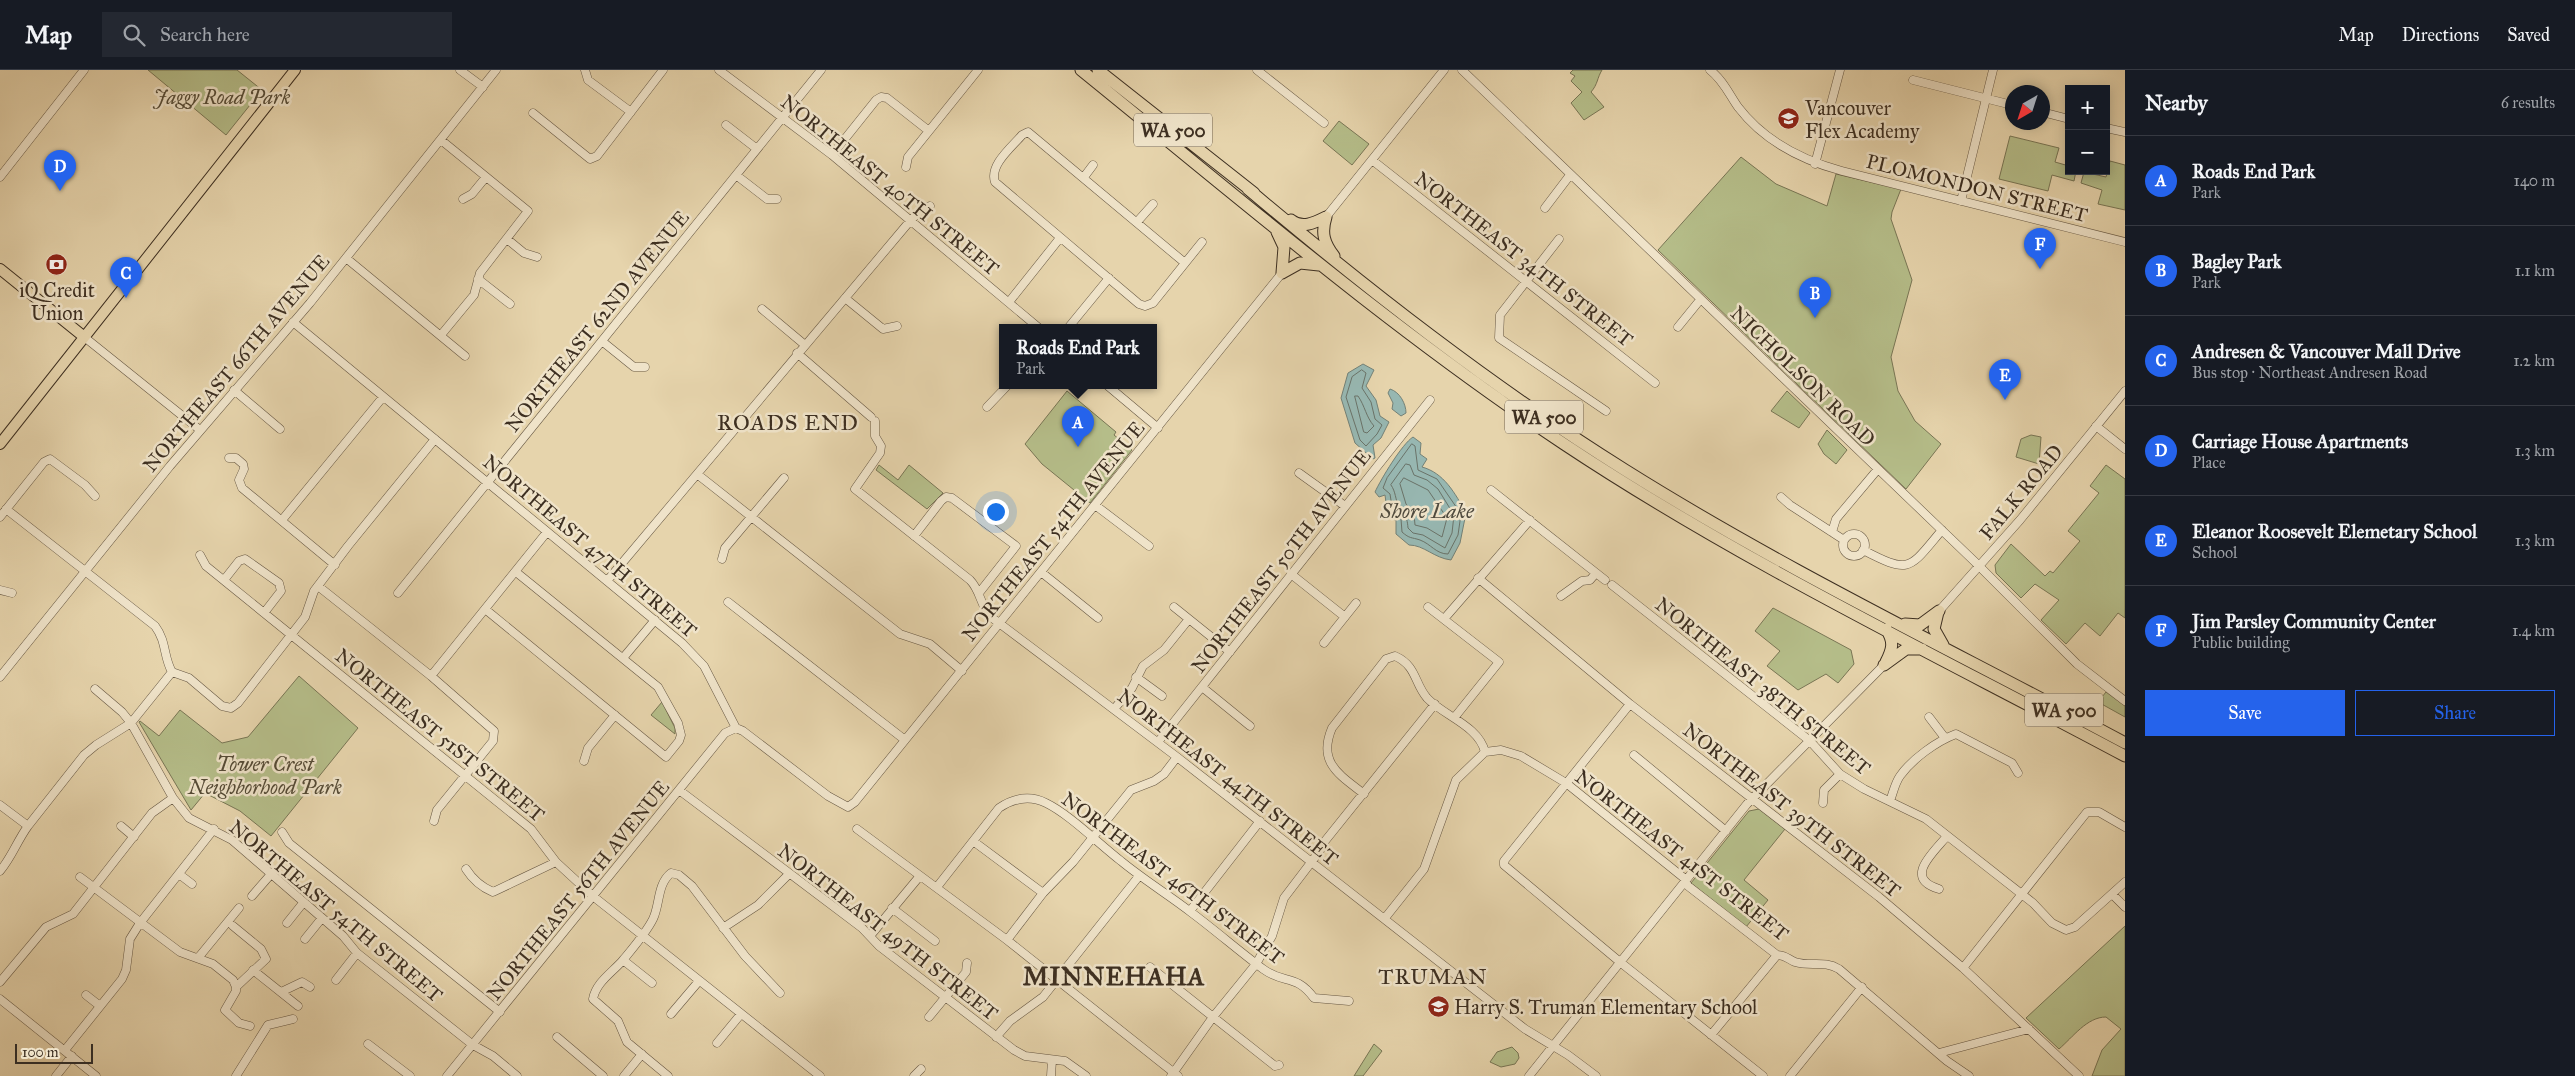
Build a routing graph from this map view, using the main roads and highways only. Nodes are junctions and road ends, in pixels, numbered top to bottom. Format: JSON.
{"nodes":[{"id":1,"x":295,"y":70,"type":"edge"},
{"id":2,"x":1081,"y":70,"type":"edge"},
{"id":3,"x":1098,"y":70,"type":"edge"},
{"id":4,"x":1248,"y":189,"type":"junction"},
{"id":5,"x":1242,"y":200,"type":"junction"},
{"id":6,"x":1323,"y":266,"type":"junction"},
{"id":7,"x":0,"y":269,"type":"edge"},
{"id":8,"x":1374,"y":292,"type":"junction"},
{"id":9,"x":83,"y":336,"type":"junction"},
{"id":10,"x":0,"y":444,"type":"edge"},
{"id":11,"x":1897,"y":622,"type":"junction"},
{"id":12,"x":1884,"y":628,"type":"junction"},
{"id":13,"x":1944,"y":646,"type":"junction"},
{"id":14,"x":1925,"y":650,"type":"junction"},
{"id":15,"x":2125,"y":743,"type":"edge"},
{"id":16,"x":2125,"y":756,"type":"edge"}],
"edges":[{"from":1,"to":9,"type":"main road"},
{"from":2,"to":5,"type":"highway","number":"WA 500"},
{"from":3,"to":4,"type":"highway","number":"WA 500"},
{"from":4,"to":8,"type":"highway","number":"WA 500"},
{"from":4,"to":8,"type":"highway"},
{"from":5,"to":6,"type":"highway","number":"WA 500"},
{"from":5,"to":6,"type":"highway"},
{"from":6,"to":12,"type":"highway","number":"WA 500"},
{"from":7,"to":9,"type":"main road"},
{"from":8,"to":11,"type":"highway","number":"WA 500"},
{"from":9,"to":10,"type":"main road"},
{"from":11,"to":13,"type":"highway","number":"WA 500"},
{"from":11,"to":13,"type":"highway"},
{"from":12,"to":14,"type":"highway","number":"WA 500"},
{"from":12,"to":14,"type":"highway"},
{"from":13,"to":15,"type":"highway","number":"WA 500"},
{"from":14,"to":16,"type":"highway","number":"WA 500"}]}
